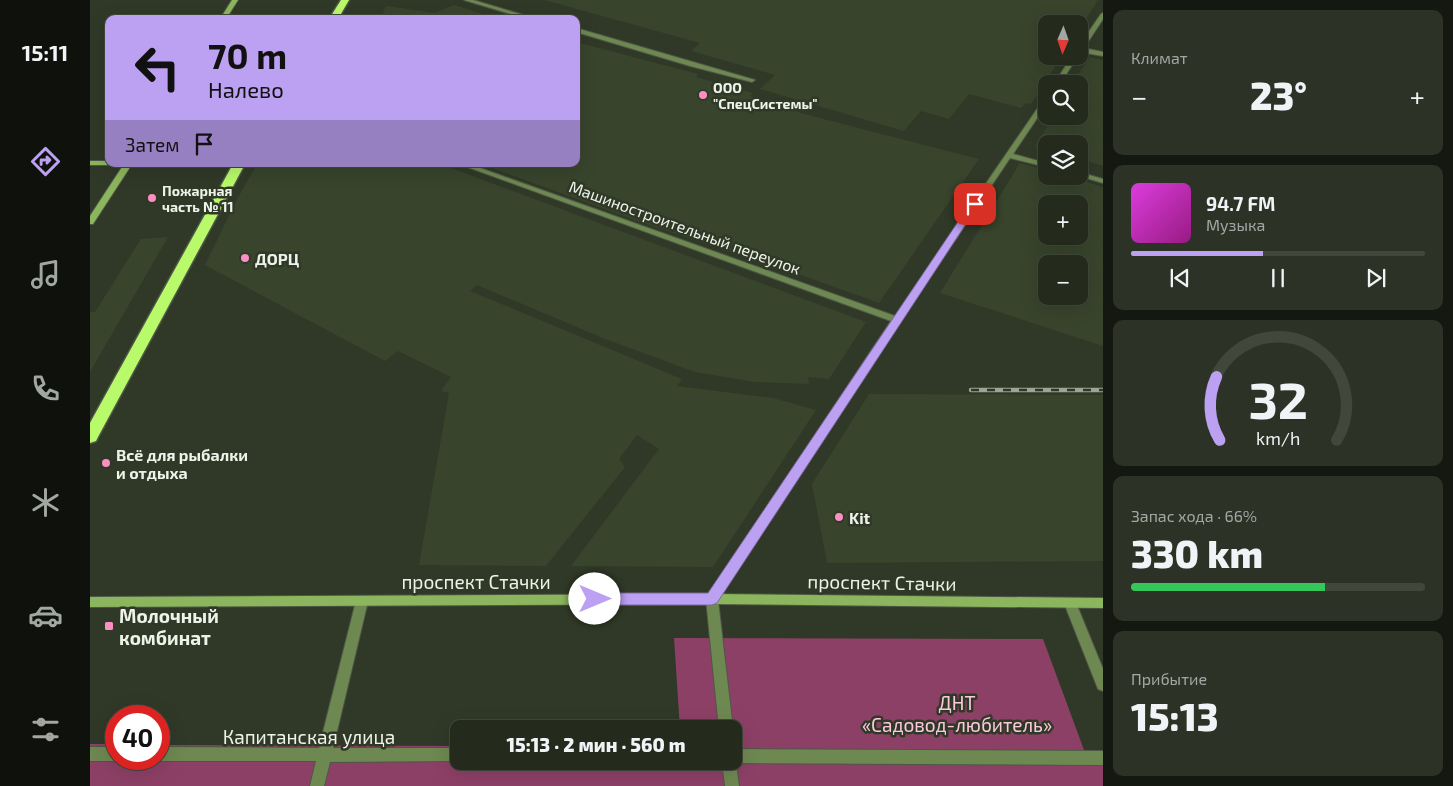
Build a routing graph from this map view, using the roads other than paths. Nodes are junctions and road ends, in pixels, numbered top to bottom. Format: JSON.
{"nodes":[{"id":1,"x":236,"y":0,"type":"edge"},
{"id":2,"x":338,"y":0,"type":"edge"},
{"id":3,"x":345,"y":0,"type":"edge"},
{"id":4,"x":467,"y":0,"type":"edge"},
{"id":5,"x":226,"y":15,"type":"edge"},
{"id":6,"x":329,"y":15,"type":"edge"},
{"id":7,"x":336,"y":15,"type":"edge"},
{"id":8,"x":520,"y":15,"type":"edge"},
{"id":9,"x":1103,"y":15,"type":"edge"},
{"id":10,"x":580,"y":31,"type":"edge"},
{"id":11,"x":1088,"y":37,"type":"edge"},
{"id":12,"x":1088,"y":52,"type":"edge"},
{"id":13,"x":1103,"y":54,"type":"edge"},
{"id":14,"x":752,"y":80,"type":"dead end"},
{"id":15,"x":1038,"y":111,"type":"edge"},
{"id":16,"x":1008,"y":154,"type":"junction"},
{"id":17,"x":90,"y":163,"type":"edge"},
{"id":18,"x":105,"y":163,"type":"edge"},
{"id":19,"x":1038,"y":163,"type":"edge"},
{"id":20,"x":126,"y":167,"type":"edge"},
{"id":21,"x":229,"y":167,"type":"edge"},
{"id":22,"x":237,"y":167,"type":"edge"},
{"id":23,"x":471,"y":167,"type":"edge"},
{"id":24,"x":1088,"y":177,"type":"edge"},
{"id":25,"x":1103,"y":181,"type":"edge"},
{"id":26,"x":90,"y":222,"type":"edge"},
{"id":27,"x":897,"y":320,"type":"junction"},
{"id":28,"x":90,"y":415,"type":"edge"},
{"id":29,"x":90,"y":437,"type":"edge"},
{"id":30,"x":712,"y":599,"type":"junction"},
{"id":31,"x":362,"y":601,"type":"junction"},
{"id":32,"x":90,"y":602,"type":"edge"},
{"id":33,"x":1070,"y":603,"type":"junction"},
{"id":34,"x":1103,"y":603,"type":"edge"},
{"id":35,"x":1103,"y":685,"type":"edge"},
{"id":36,"x":725,"y":720,"type":"edge"},
{"id":37,"x":90,"y":754,"type":"edge"},
{"id":38,"x":105,"y":754,"type":"edge"},
{"id":39,"x":170,"y":754,"type":"edge"},
{"id":40,"x":324,"y":754,"type":"junction"},
{"id":41,"x":450,"y":755,"type":"edge"},
{"id":42,"x":742,"y":756,"type":"edge"},
{"id":43,"x":1103,"y":758,"type":"edge"},
{"id":44,"x":730,"y":770,"type":"edge"},
{"id":45,"x":318,"y":786,"type":"edge"},
{"id":46,"x":732,"y":786,"type":"edge"}],
"edges":[{"from":1,"to":5,"type":"street"},
{"from":2,"to":6,"type":"highway"},
{"from":3,"to":7,"type":"highway"},
{"from":4,"to":8,"type":"street"},
{"from":9,"to":11,"type":"street"},
{"from":10,"to":14,"type":"street"},
{"from":12,"to":13,"type":"street"},
{"from":15,"to":16,"type":"street"},
{"from":16,"to":19,"type":"street"},
{"from":16,"to":27,"type":"street"},
{"from":17,"to":18,"type":"street"},
{"from":20,"to":26,"type":"street"},
{"from":21,"to":28,"type":"highway"},
{"from":22,"to":29,"type":"highway"},
{"from":23,"to":27,"type":"street","name":"Машиностроительный переулок"},
{"from":24,"to":25,"type":"street"},
{"from":27,"to":30,"type":"street"},
{"from":30,"to":31,"type":"street","name":"проспект Стачки"},
{"from":30,"to":33,"type":"street","name":"проспект Стачки"},
{"from":30,"to":36,"type":"street"},
{"from":31,"to":32,"type":"street","name":"проспект Стачки"},
{"from":31,"to":40,"type":"street"},
{"from":33,"to":34,"type":"street","name":"проспект Стачки"},
{"from":33,"to":35,"type":"street"},
{"from":37,"to":38,"type":"street"},
{"from":39,"to":40,"type":"street","name":"Капитанская улица"},
{"from":40,"to":41,"type":"street","name":"Капитанская улица"},
{"from":40,"to":45,"type":"street"},
{"from":42,"to":43,"type":"street"},
{"from":44,"to":46,"type":"street"}]}
